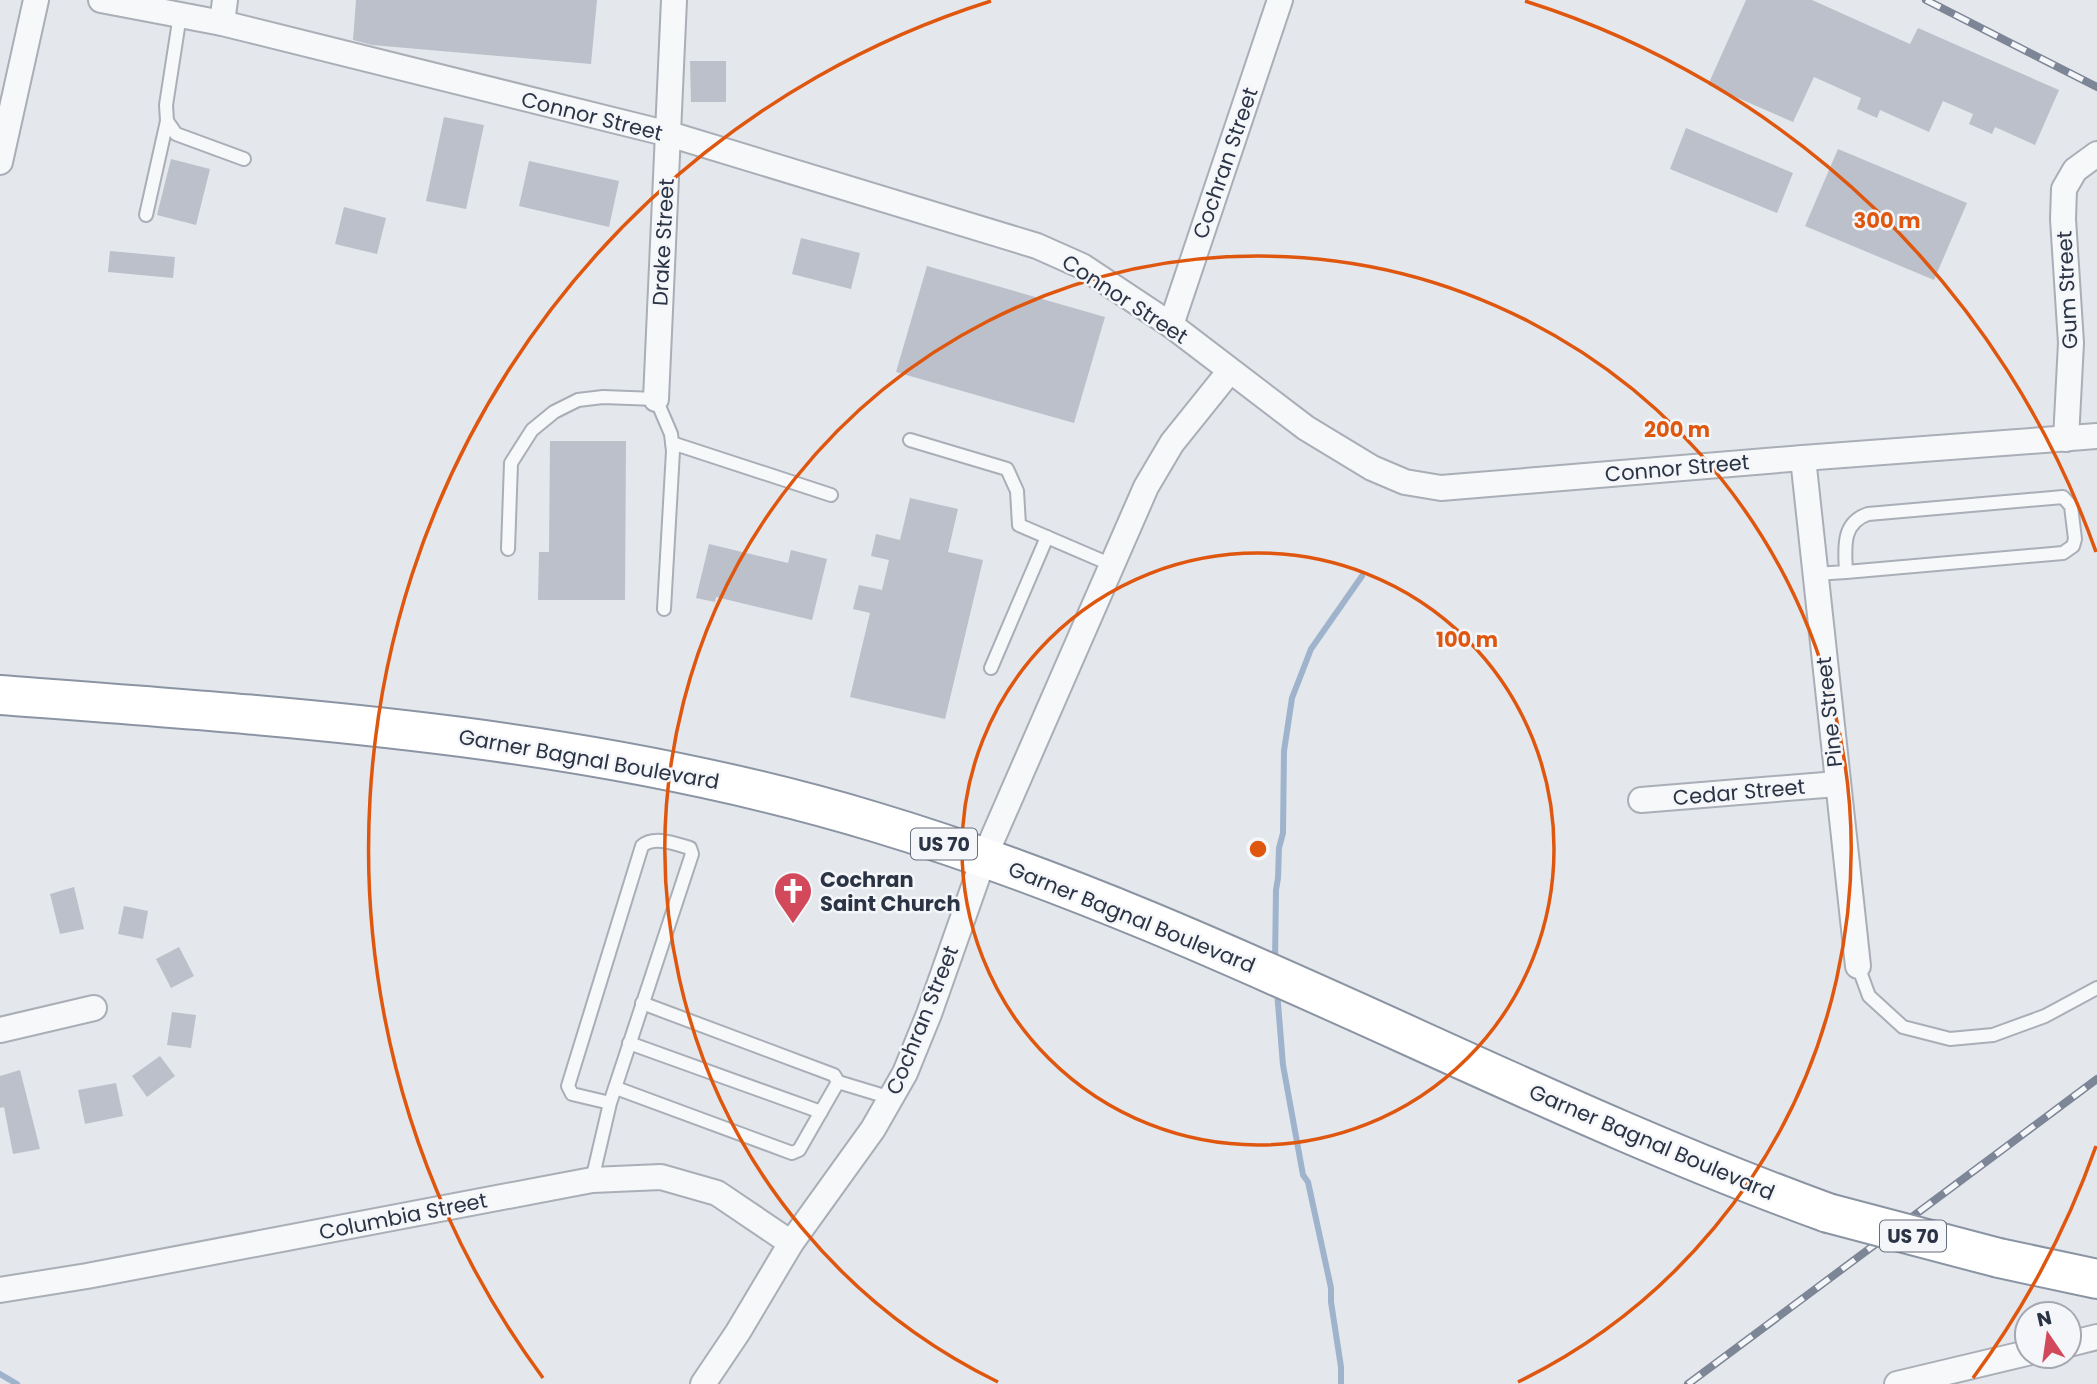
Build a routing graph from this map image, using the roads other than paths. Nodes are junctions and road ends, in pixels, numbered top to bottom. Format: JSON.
{"nodes":[{"id":1,"x":36,"y":0,"type":"edge"},
{"id":2,"x":101,"y":0,"type":"edge"},
{"id":3,"x":674,"y":0,"type":"edge"},
{"id":4,"x":1280,"y":0,"type":"edge"},
{"id":5,"x":224,"y":11,"type":"edge"},
{"id":6,"x":180,"y":15,"type":"junction"},
{"id":7,"x":167,"y":121,"type":"junction"},
{"id":8,"x":669,"y":134,"type":"junction"},
{"id":9,"x":2097,"y":154,"type":"edge"},
{"id":10,"x":244,"y":159,"type":"dead end"},
{"id":11,"x":0,"y":162,"type":"edge"},
{"id":12,"x":146,"y":215,"type":"dead end"},
{"id":13,"x":1171,"y":326,"type":"junction"},
{"id":14,"x":1229,"y":372,"type":"junction"},
{"id":15,"x":656,"y":400,"type":"junction"},
{"id":16,"x":2097,"y":436,"type":"edge"},
{"id":17,"x":2066,"y":439,"type":"junction"},
{"id":18,"x":910,"y":440,"type":"dead end"},
{"id":19,"x":672,"y":443,"type":"junction"},
{"id":20,"x":1802,"y":458,"type":"junction"},
{"id":21,"x":831,"y":495,"type":"dead end"},
{"id":22,"x":1047,"y":537,"type":"junction"},
{"id":23,"x":508,"y":549,"type":"dead end"},
{"id":24,"x":1112,"y":565,"type":"junction"},
{"id":25,"x":1846,"y":572,"type":"junction"},
{"id":26,"x":1815,"y":574,"type":"junction"},
{"id":27,"x":664,"y":609,"type":"dead end"},
{"id":28,"x":991,"y":668,"type":"dead end"},
{"id":29,"x":0,"y":695,"type":"edge"},
{"id":30,"x":1837,"y":784,"type":"junction"},
{"id":31,"x":1641,"y":800,"type":"dead end"},
{"id":32,"x":984,"y":858,"type":"junction"},
{"id":33,"x":1858,"y":966,"type":"joint"},
{"id":34,"x":2097,"y":988,"type":"edge"},
{"id":35,"x":642,"y":1003,"type":"junction"},
{"id":36,"x":94,"y":1008,"type":"dead end"},
{"id":37,"x":0,"y":1030,"type":"edge"},
{"id":38,"x":629,"y":1043,"type":"junction"},
{"id":39,"x":838,"y":1082,"type":"junction"},
{"id":40,"x":616,"y":1088,"type":"junction"},
{"id":41,"x":891,"y":1098,"type":"junction"},
{"id":42,"x":610,"y":1103,"type":"junction"},
{"id":43,"x":821,"y":1112,"type":"junction"},
{"id":44,"x":593,"y":1180,"type":"junction"},
{"id":45,"x":791,"y":1243,"type":"junction"},
{"id":46,"x":2097,"y":1279,"type":"edge"},
{"id":47,"x":0,"y":1290,"type":"edge"},
{"id":48,"x":2013,"y":1356,"type":"edge"},
{"id":49,"x":703,"y":1384,"type":"edge"},
{"id":50,"x":1897,"y":1384,"type":"edge"}],
"edges":[{"from":1,"to":11,"type":"street"},
{"from":2,"to":6,"type":"street","name":"Connor Street"},
{"from":3,"to":8,"type":"street","name":"Drake Street"},
{"from":4,"to":13,"type":"street","name":"Cochran Street"},
{"from":5,"to":6,"type":"street","name":"Connor Street"},
{"from":5,"to":8,"type":"street","name":"Connor Street"},
{"from":6,"to":7,"type":"lane"},
{"from":7,"to":10,"type":"lane"},
{"from":7,"to":12,"type":"lane"},
{"from":8,"to":13,"type":"street","name":"Connor Street"},
{"from":8,"to":15,"type":"street","name":"Drake Street"},
{"from":9,"to":17,"type":"street","name":"Gum Street"},
{"from":13,"to":14,"type":"street","name":"Connor Street"},
{"from":14,"to":20,"type":"street","name":"Connor Street"},
{"from":14,"to":24,"type":"street","name":"Cochran Street"},
{"from":15,"to":19,"type":"lane"},
{"from":15,"to":23,"type":"lane"},
{"from":16,"to":17,"type":"street","name":"Connor Street"},
{"from":17,"to":20,"type":"street","name":"Connor Street"},
{"from":18,"to":22,"type":"lane"},
{"from":19,"to":21,"type":"lane"},
{"from":19,"to":27,"type":"lane"},
{"from":20,"to":26,"type":"street","name":"Pine Street"},
{"from":22,"to":24,"type":"lane"},
{"from":22,"to":28,"type":"lane"},
{"from":24,"to":32,"type":"street","name":"Cochran Street"},
{"from":25,"to":25,"type":"lane"},
{"from":25,"to":26,"type":"lane"},
{"from":26,"to":30,"type":"street","name":"Pine Street"},
{"from":29,"to":32,"type":"highway","name":"Garner Bagnal Boulevard","number":"US 70"},
{"from":30,"to":31,"type":"street","name":"Cedar Street"},
{"from":30,"to":33,"type":"street","name":"Pine Street"},
{"from":32,"to":41,"type":"street","name":"Cochran Street"},
{"from":32,"to":46,"type":"highway","name":"Garner Bagnal Boulevard","number":"US 70","bridge":true},
{"from":33,"to":34,"type":"lane"},
{"from":35,"to":38,"type":"lane"},
{"from":35,"to":39,"type":"lane"},
{"from":35,"to":42,"type":"lane"},
{"from":36,"to":37,"type":"street"},
{"from":38,"to":40,"type":"lane"},
{"from":38,"to":43,"type":"lane"},
{"from":39,"to":41,"type":"lane"},
{"from":39,"to":43,"type":"lane"},
{"from":40,"to":42,"type":"lane"},
{"from":40,"to":43,"type":"lane"},
{"from":41,"to":45,"type":"street","name":"Cochran Street"},
{"from":42,"to":44,"type":"lane"},
{"from":44,"to":45,"type":"street","name":"Columbia Street"},
{"from":44,"to":47,"type":"street","name":"Columbia Street"},
{"from":45,"to":49,"type":"street","name":"Cochran Street"},
{"from":48,"to":50,"type":"street"}]}
